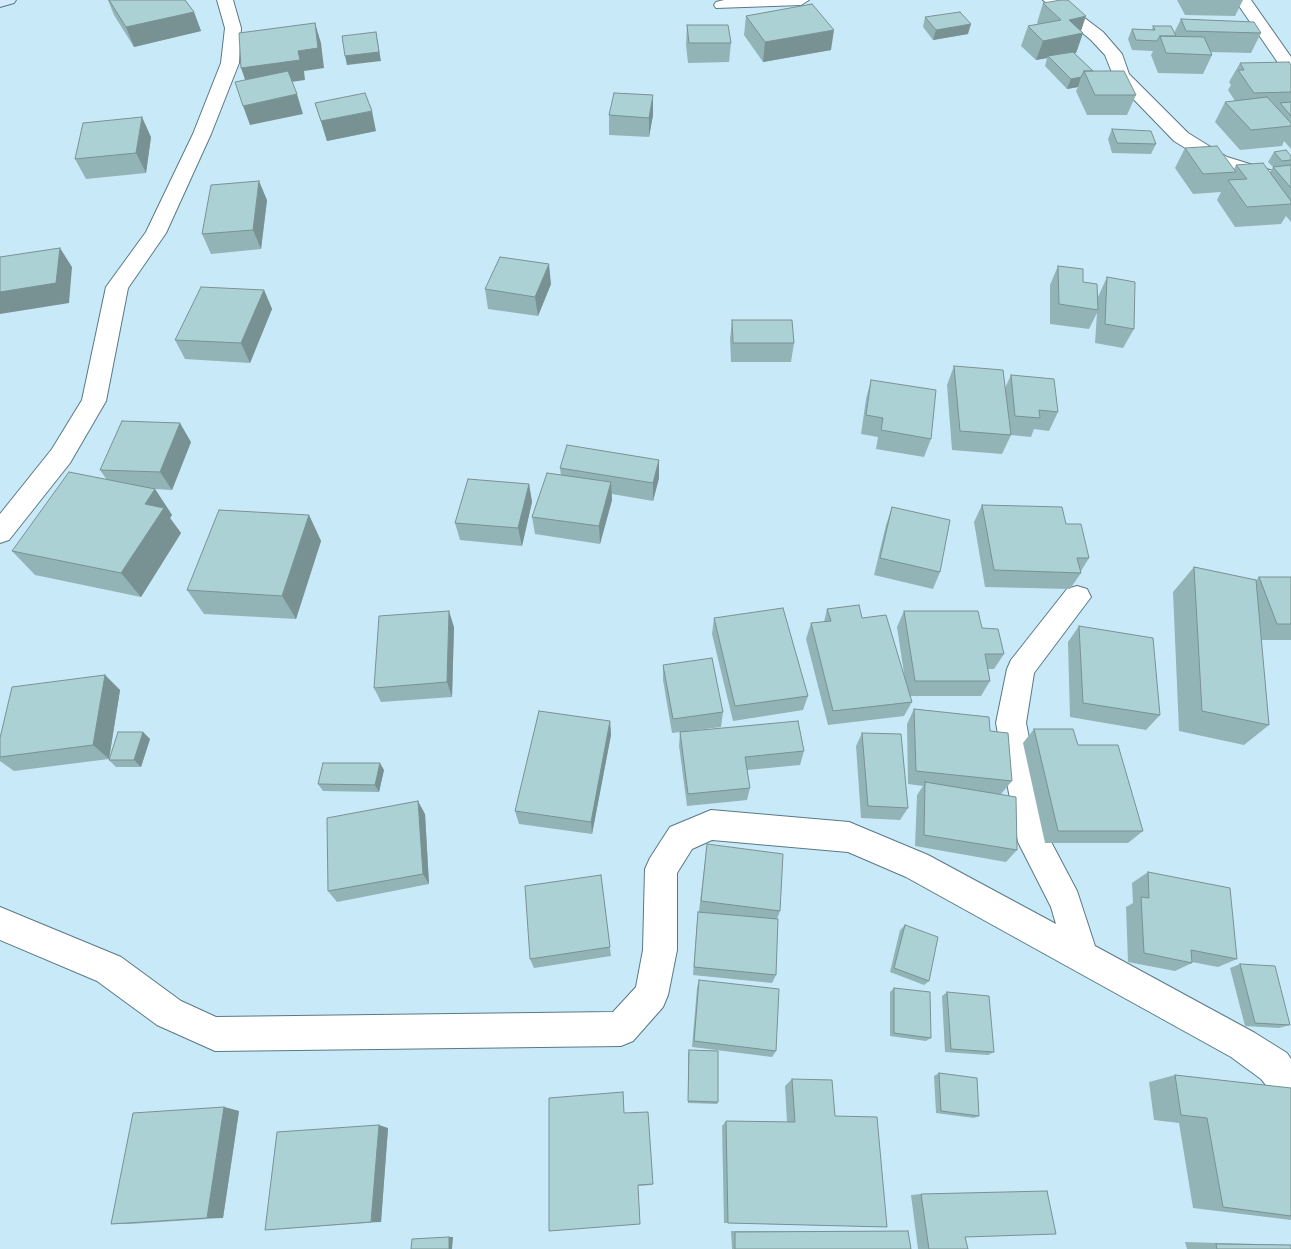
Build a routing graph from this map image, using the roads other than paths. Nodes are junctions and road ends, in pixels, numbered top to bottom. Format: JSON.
{"nodes":[{"id":1,"x":8,"y":0,"type":"edge"},
{"id":2,"x":225,"y":0,"type":"edge"},
{"id":3,"x":801,"y":0,"type":"edge"},
{"id":4,"x":1051,"y":0,"type":"edge"},
{"id":5,"x":1243,"y":0,"type":"edge"},
{"id":6,"x":0,"y":2,"type":"edge"},
{"id":7,"x":722,"y":5,"type":"dead end"},
{"id":8,"x":1291,"y":68,"type":"edge"},
{"id":9,"x":1291,"y":175,"type":"edge"},
{"id":10,"x":0,"y":533,"type":"edge"},
{"id":11,"x":1077,"y":597,"type":"dead end"},
{"id":12,"x":0,"y":924,"type":"edge"},
{"id":13,"x":1082,"y":957,"type":"junction"},
{"id":14,"x":1291,"y":1086,"type":"edge"}],
"edges":[{"from":1,"to":6,"type":"main road"},
{"from":2,"to":10,"type":"street"},
{"from":3,"to":7,"type":"street"},
{"from":4,"to":9,"type":"street"},
{"from":5,"to":8,"type":"street"},
{"from":11,"to":13,"type":"street"},
{"from":12,"to":13,"type":"street"},
{"from":13,"to":14,"type":"street"}]}
